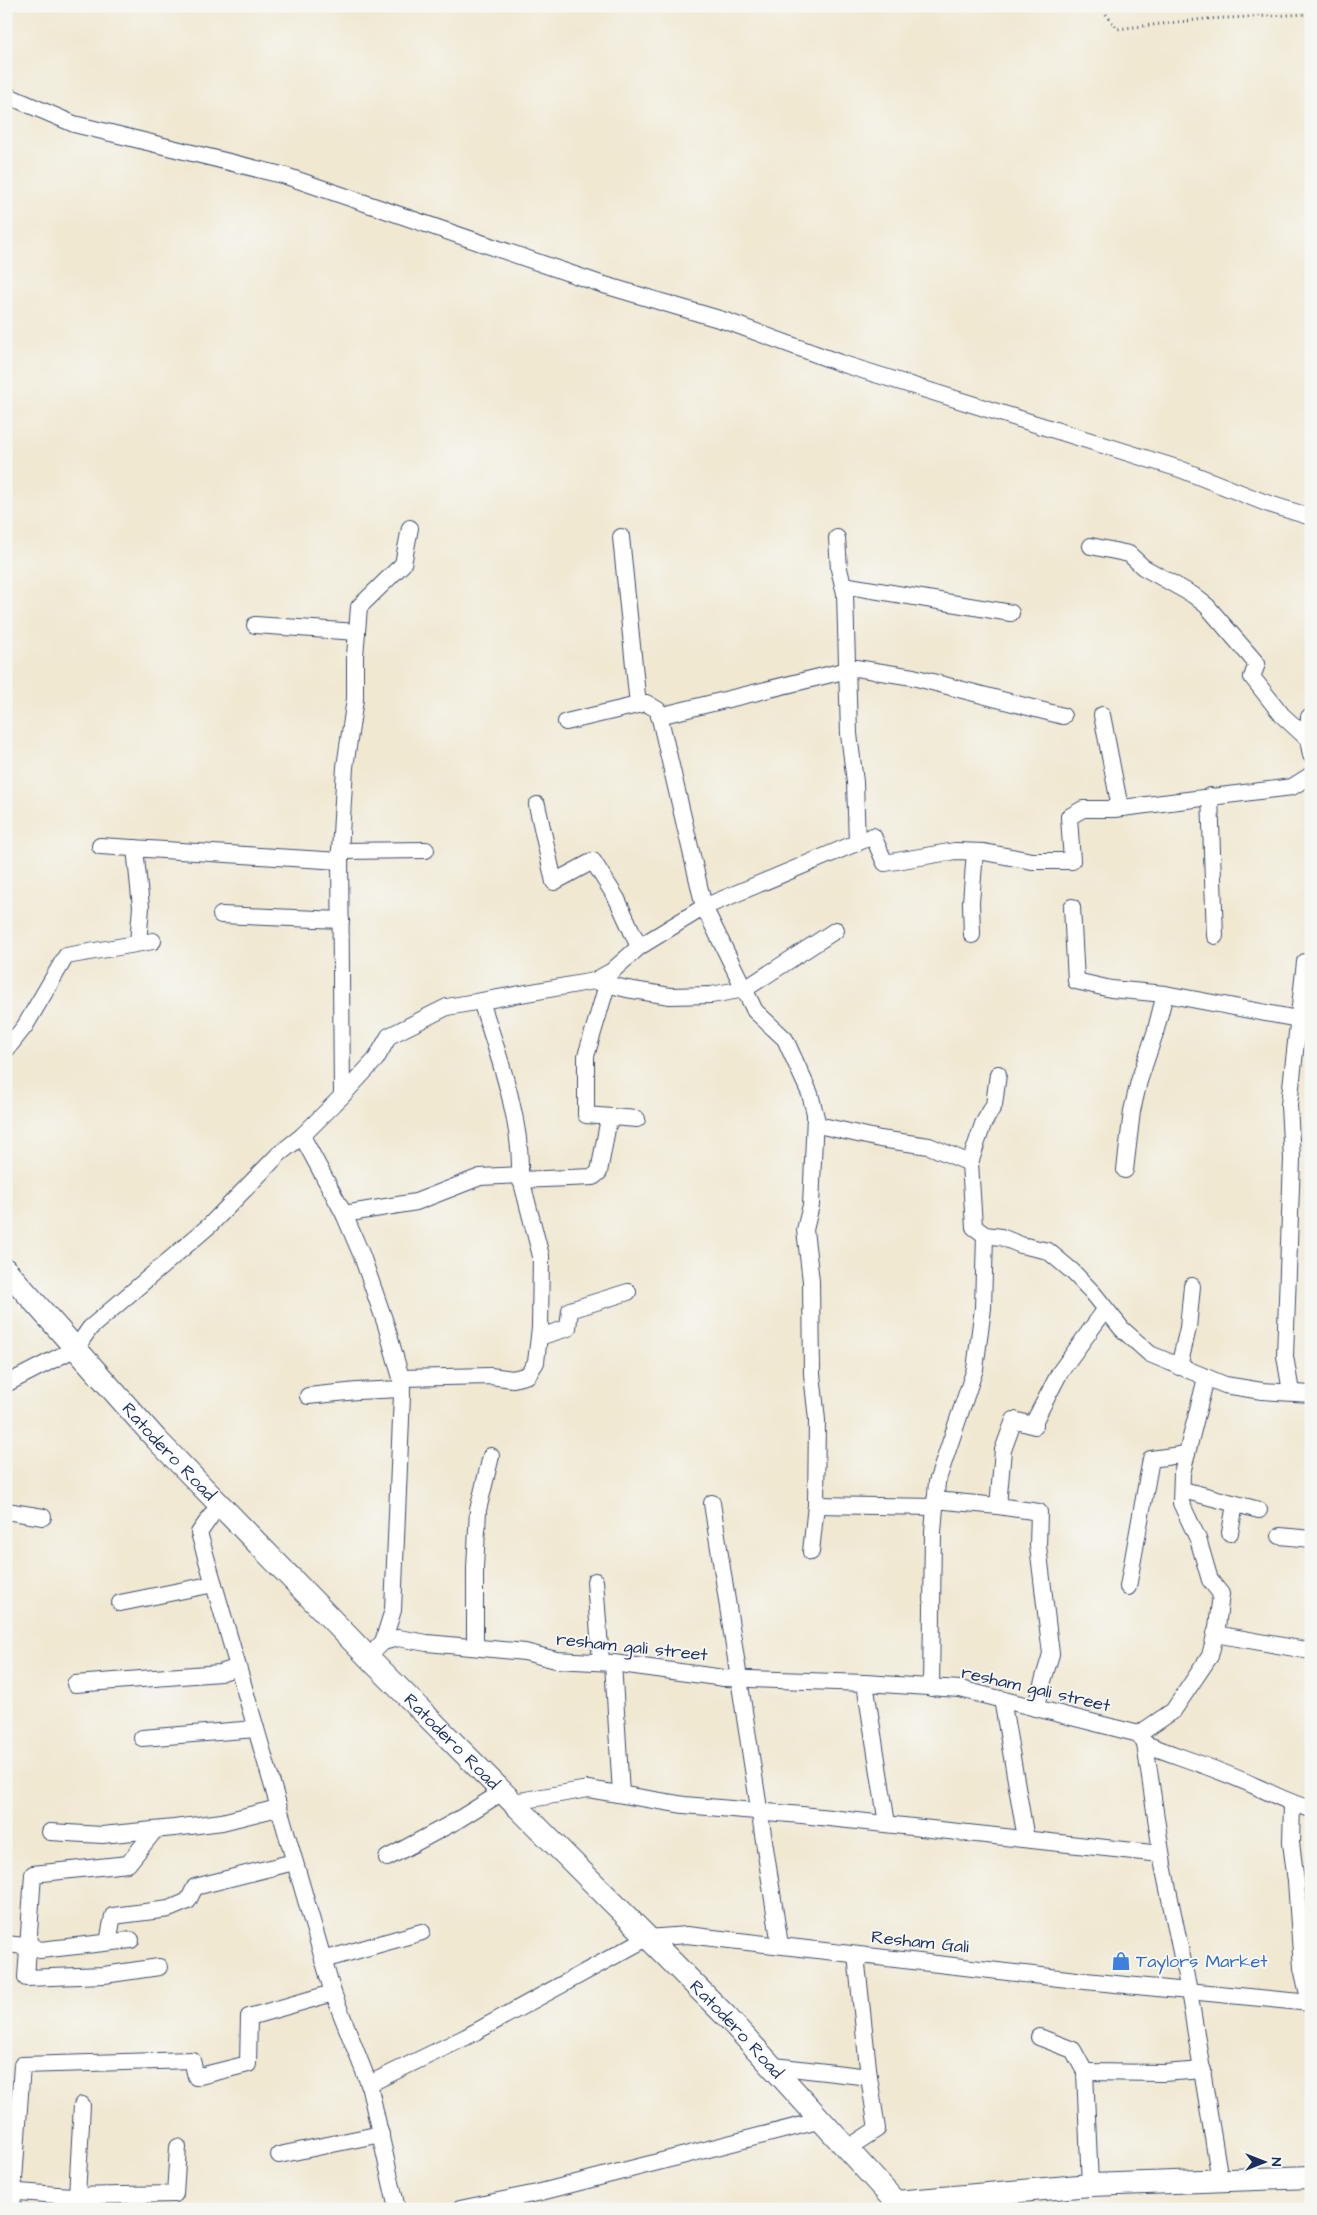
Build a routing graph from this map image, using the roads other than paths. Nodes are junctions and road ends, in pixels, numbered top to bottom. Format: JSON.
{"nodes":[{"id":1,"x":6,"y":95,"type":"edge"},
{"id":2,"x":1311,"y":517,"type":"edge"},
{"id":3,"x":410,"y":528,"type":"dead end"},
{"id":4,"x":621,"y":537,"type":"dead end"},
{"id":5,"x":838,"y":538,"type":"dead end"},
{"id":6,"x":1091,"y":546,"type":"dead end"},
{"id":7,"x":843,"y":585,"type":"junction"},
{"id":8,"x":1011,"y":613,"type":"dead end"},
{"id":9,"x":255,"y":625,"type":"dead end"},
{"id":10,"x":357,"y":632,"type":"junction"},
{"id":11,"x":847,"y":671,"type":"junction"},
{"id":12,"x":638,"y":705,"type":"junction"},
{"id":13,"x":1102,"y":715,"type":"dead end"},
{"id":14,"x":659,"y":716,"type":"junction"},
{"id":15,"x":1063,"y":716,"type":"dead end"},
{"id":16,"x":1311,"y":717,"type":"edge"},
{"id":17,"x":566,"y":722,"type":"dead end"},
{"id":18,"x":1309,"y":747,"type":"edge"},
{"id":19,"x":1311,"y":775,"type":"edge"},
{"id":20,"x":1210,"y":796,"type":"junction"},
{"id":21,"x":537,"y":806,"type":"dead end"},
{"id":22,"x":1120,"y":808,"type":"junction"},
{"id":23,"x":857,"y":843,"type":"junction"},
{"id":24,"x":100,"y":846,"type":"dead end"},
{"id":25,"x":135,"y":848,"type":"junction"},
{"id":26,"x":426,"y":850,"type":"dead end"},
{"id":27,"x":975,"y":852,"type":"junction"},
{"id":28,"x":340,"y":856,"type":"junction"},
{"id":29,"x":704,"y":907,"type":"junction"},
{"id":30,"x":1072,"y":907,"type":"dead end"},
{"id":31,"x":221,"y":916,"type":"dead end"},
{"id":32,"x":341,"y":920,"type":"junction"},
{"id":33,"x":836,"y":930,"type":"dead end"},
{"id":34,"x":972,"y":935,"type":"dead end"},
{"id":35,"x":1216,"y":936,"type":"dead end"},
{"id":36,"x":639,"y":946,"type":"junction"},
{"id":37,"x":1305,"y":962,"type":"dead end"},
{"id":38,"x":601,"y":983,"type":"junction"},
{"id":39,"x":1306,"y":985,"type":"edge"},
{"id":40,"x":745,"y":989,"type":"junction"},
{"id":41,"x":1165,"y":994,"type":"junction"},
{"id":42,"x":481,"y":1001,"type":"junction"},
{"id":43,"x":1298,"y":1019,"type":"junction"},
{"id":44,"x":6,"y":1050,"type":"edge"},
{"id":45,"x":998,"y":1074,"type":"dead end"},
{"id":46,"x":342,"y":1096,"type":"junction"},
{"id":47,"x":815,"y":1112,"type":"junction"},
{"id":48,"x":609,"y":1118,"type":"junction"},
{"id":49,"x":637,"y":1119,"type":"dead end"},
{"id":50,"x":302,"y":1136,"type":"junction"},
{"id":51,"x":970,"y":1163,"type":"junction"},
{"id":52,"x":1125,"y":1170,"type":"dead end"},
{"id":53,"x":520,"y":1177,"type":"junction"},
{"id":54,"x":344,"y":1214,"type":"junction"},
{"id":55,"x":985,"y":1235,"type":"junction"},
{"id":56,"x":6,"y":1270,"type":"edge"},
{"id":57,"x":1192,"y":1286,"type":"dead end"},
{"id":58,"x":628,"y":1292,"type":"dead end"},
{"id":59,"x":1105,"y":1310,"type":"junction"},
{"id":60,"x":539,"y":1337,"type":"junction"},
{"id":61,"x":76,"y":1348,"type":"junction"},
{"id":62,"x":1179,"y":1367,"type":"junction"},
{"id":63,"x":1206,"y":1378,"type":"junction"},
{"id":64,"x":6,"y":1384,"type":"edge"},
{"id":65,"x":401,"y":1384,"type":"junction"},
{"id":66,"x":1291,"y":1392,"type":"junction"},
{"id":67,"x":1311,"y":1394,"type":"edge"},
{"id":68,"x":308,"y":1396,"type":"dead end"},
{"id":69,"x":1187,"y":1454,"type":"junction"},
{"id":70,"x":491,"y":1456,"type":"dead end"},
{"id":71,"x":1183,"y":1490,"type":"junction"},
{"id":72,"x":220,"y":1504,"type":"junction"},
{"id":73,"x":712,"y":1504,"type":"dead end"},
{"id":74,"x":935,"y":1504,"type":"junction"},
{"id":75,"x":1235,"y":1504,"type":"junction"},
{"id":76,"x":816,"y":1505,"type":"junction"},
{"id":77,"x":998,"y":1506,"type":"junction"},
{"id":78,"x":1259,"y":1510,"type":"dead end"},
{"id":79,"x":6,"y":1511,"type":"edge"},
{"id":80,"x":43,"y":1517,"type":"dead end"},
{"id":81,"x":1230,"y":1532,"type":"dead end"},
{"id":82,"x":1280,"y":1536,"type":"dead end"},
{"id":83,"x":1311,"y":1539,"type":"edge"},
{"id":84,"x":812,"y":1552,"type":"dead end"},
{"id":85,"x":595,"y":1581,"type":"dead end"},
{"id":86,"x":214,"y":1584,"type":"junction"},
{"id":87,"x":1128,"y":1587,"type":"dead end"},
{"id":88,"x":120,"y":1603,"type":"dead end"},
{"id":89,"x":1215,"y":1634,"type":"junction"},
{"id":90,"x":475,"y":1647,"type":"junction"},
{"id":91,"x":376,"y":1649,"type":"junction"},
{"id":92,"x":1311,"y":1651,"type":"edge"},
{"id":93,"x":607,"y":1662,"type":"junction"},
{"id":94,"x":238,"y":1667,"type":"junction"},
{"id":95,"x":738,"y":1678,"type":"junction"},
{"id":96,"x":864,"y":1683,"type":"junction"},
{"id":97,"x":75,"y":1684,"type":"dead end"},
{"id":98,"x":932,"y":1688,"type":"junction"},
{"id":99,"x":1002,"y":1699,"type":"junction"},
{"id":100,"x":1035,"y":1708,"type":"junction"},
{"id":101,"x":256,"y":1729,"type":"junction"},
{"id":102,"x":142,"y":1738,"type":"dead end"},
{"id":103,"x":1142,"y":1739,"type":"junction"},
{"id":104,"x":622,"y":1794,"type":"junction"},
{"id":105,"x":509,"y":1797,"type":"junction"},
{"id":106,"x":1292,"y":1804,"type":"junction"},
{"id":107,"x":278,"y":1808,"type":"junction"},
{"id":108,"x":1311,"y":1809,"type":"edge"},
{"id":109,"x":760,"y":1811,"type":"junction"},
{"id":110,"x":887,"y":1824,"type":"junction"},
{"id":111,"x":155,"y":1830,"type":"junction"},
{"id":112,"x":50,"y":1832,"type":"dead end"},
{"id":113,"x":1026,"y":1839,"type":"junction"},
{"id":114,"x":1161,"y":1854,"type":"junction"},
{"id":115,"x":387,"y":1858,"type":"dead end"},
{"id":116,"x":294,"y":1862,"type":"junction"},
{"id":117,"x":422,"y":1932,"type":"dead end"},
{"id":118,"x":646,"y":1938,"type":"junction"},
{"id":119,"x":131,"y":1940,"type":"dead end"},
{"id":120,"x":108,"y":1942,"type":"junction"},
{"id":121,"x":6,"y":1944,"type":"edge"},
{"id":122,"x":780,"y":1945,"type":"junction"},
{"id":123,"x":28,"y":1946,"type":"junction"},
{"id":124,"x":856,"y":1955,"type":"junction"},
{"id":125,"x":323,"y":1960,"type":"junction"},
{"id":126,"x":159,"y":1967,"type":"dead end"},
{"id":127,"x":1189,"y":1991,"type":"junction"},
{"id":128,"x":333,"y":1993,"type":"junction"},
{"id":129,"x":1310,"y":2003,"type":"edge"},
{"id":130,"x":1039,"y":2037,"type":"dead end"},
{"id":131,"x":774,"y":2066,"type":"junction"},
{"id":132,"x":1203,"y":2070,"type":"junction"},
{"id":133,"x":1085,"y":2072,"type":"junction"},
{"id":134,"x":868,"y":2077,"type":"junction"},
{"id":135,"x":369,"y":2084,"type":"junction"},
{"id":136,"x":82,"y":2105,"type":"dead end"},
{"id":137,"x":822,"y":2120,"type":"junction"},
{"id":138,"x":381,"y":2134,"type":"junction"},
{"id":139,"x":178,"y":2147,"type":"dead end"},
{"id":140,"x":848,"y":2148,"type":"junction"},
{"id":141,"x":279,"y":2155,"type":"dead end"},
{"id":142,"x":1311,"y":2177,"type":"edge"},
{"id":143,"x":1220,"y":2180,"type":"junction"},
{"id":144,"x":1090,"y":2185,"type":"junction"},
{"id":145,"x":10,"y":2191,"type":"edge"},
{"id":146,"x":70,"y":2200,"type":"edge"},
{"id":147,"x":899,"y":2206,"type":"edge"},
{"id":148,"x":12,"y":2209,"type":"edge"},
{"id":149,"x":396,"y":2209,"type":"edge"},
{"id":150,"x":460,"y":2209,"type":"edge"}],
"edges":[{"from":1,"to":2,"type":"street"},
{"from":3,"to":10,"type":"street"},
{"from":4,"to":12,"type":"street"},
{"from":5,"to":7,"type":"street"},
{"from":6,"to":18,"type":"street"},
{"from":7,"to":8,"type":"street"},
{"from":7,"to":11,"type":"street"},
{"from":9,"to":10,"type":"street"},
{"from":10,"to":28,"type":"street"},
{"from":11,"to":14,"type":"street"},
{"from":11,"to":15,"type":"street"},
{"from":11,"to":23,"type":"street"},
{"from":12,"to":14,"type":"street"},
{"from":12,"to":17,"type":"street"},
{"from":13,"to":22,"type":"street"},
{"from":14,"to":29,"type":"street"},
{"from":16,"to":18,"type":"street"},
{"from":19,"to":20,"type":"street"},
{"from":20,"to":22,"type":"street"},
{"from":20,"to":35,"type":"street"},
{"from":21,"to":36,"type":"street"},
{"from":22,"to":27,"type":"street"},
{"from":23,"to":27,"type":"street"},
{"from":23,"to":29,"type":"street"},
{"from":24,"to":25,"type":"street"},
{"from":25,"to":28,"type":"street"},
{"from":25,"to":44,"type":"street"},
{"from":26,"to":28,"type":"street"},
{"from":27,"to":34,"type":"street"},
{"from":28,"to":32,"type":"street"},
{"from":29,"to":36,"type":"street"},
{"from":29,"to":40,"type":"street"},
{"from":30,"to":41,"type":"street"},
{"from":31,"to":32,"type":"street"},
{"from":32,"to":46,"type":"street"},
{"from":33,"to":40,"type":"street"},
{"from":36,"to":38,"type":"street"},
{"from":37,"to":39,"type":"street"},
{"from":38,"to":40,"type":"street"},
{"from":38,"to":42,"type":"street"},
{"from":38,"to":48,"type":"street"},
{"from":39,"to":43,"type":"street"},
{"from":40,"to":47,"type":"street"},
{"from":41,"to":43,"type":"street"},
{"from":41,"to":52,"type":"street"},
{"from":42,"to":46,"type":"street"},
{"from":42,"to":53,"type":"street"},
{"from":43,"to":66,"type":"street"},
{"from":45,"to":51,"type":"street"},
{"from":46,"to":50,"type":"street"},
{"from":47,"to":51,"type":"street"},
{"from":47,"to":76,"type":"street"},
{"from":48,"to":49,"type":"street"},
{"from":48,"to":53,"type":"street"},
{"from":50,"to":54,"type":"street"},
{"from":50,"to":61,"type":"street"},
{"from":51,"to":55,"type":"street"},
{"from":53,"to":54,"type":"street"},
{"from":53,"to":60,"type":"street"},
{"from":54,"to":65,"type":"street"},
{"from":55,"to":59,"type":"street"},
{"from":55,"to":74,"type":"street"},
{"from":56,"to":61,"type":"main road","name":"Ratodero Road"},
{"from":57,"to":62,"type":"street"},
{"from":58,"to":60,"type":"street"},
{"from":59,"to":62,"type":"street"},
{"from":59,"to":77,"type":"street"},
{"from":60,"to":65,"type":"street"},
{"from":61,"to":64,"type":"street"},
{"from":61,"to":72,"type":"main road","name":"Ratodero Road"},
{"from":62,"to":63,"type":"street"},
{"from":63,"to":66,"type":"street"},
{"from":63,"to":69,"type":"street"},
{"from":65,"to":68,"type":"street"},
{"from":65,"to":91,"type":"street"},
{"from":66,"to":67,"type":"street"},
{"from":69,"to":71,"type":"street"},
{"from":69,"to":87,"type":"street"},
{"from":70,"to":90,"type":"street"},
{"from":71,"to":75,"type":"street"},
{"from":71,"to":89,"type":"street"},
{"from":72,"to":86,"type":"street"},
{"from":72,"to":91,"type":"main road","name":"Ratodero Road"},
{"from":73,"to":95,"type":"street"},
{"from":74,"to":76,"type":"street"},
{"from":74,"to":77,"type":"street"},
{"from":74,"to":98,"type":"street"},
{"from":75,"to":78,"type":"street"},
{"from":75,"to":81,"type":"street"},
{"from":76,"to":84,"type":"street"},
{"from":77,"to":100,"type":"street"},
{"from":79,"to":80,"type":"street"},
{"from":82,"to":83,"type":"street"},
{"from":85,"to":93,"type":"street"},
{"from":86,"to":88,"type":"street"},
{"from":86,"to":94,"type":"street"},
{"from":89,"to":92,"type":"street"},
{"from":89,"to":103,"type":"street"},
{"from":90,"to":91,"type":"street","name":"resham gali street"},
{"from":90,"to":93,"type":"street","name":"resham gali street"},
{"from":91,"to":105,"type":"main road","name":"Ratodero Road"},
{"from":93,"to":95,"type":"street","name":"resham gali street"},
{"from":93,"to":104,"type":"street"},
{"from":94,"to":97,"type":"street"},
{"from":94,"to":101,"type":"street"},
{"from":95,"to":96,"type":"street","name":"resham gali street"},
{"from":95,"to":109,"type":"street"},
{"from":96,"to":98,"type":"street","name":"resham gali street"},
{"from":96,"to":110,"type":"street"},
{"from":98,"to":99,"type":"street","name":"resham gali street"},
{"from":99,"to":100,"type":"street","name":"resham gali street"},
{"from":99,"to":113,"type":"street"},
{"from":100,"to":103,"type":"street","name":"resham gali street"},
{"from":101,"to":102,"type":"street"},
{"from":101,"to":107,"type":"street"},
{"from":103,"to":106,"type":"street","name":"resham gali street"},
{"from":103,"to":114,"type":"street"},
{"from":104,"to":105,"type":"street"},
{"from":104,"to":109,"type":"street"},
{"from":105,"to":115,"type":"street"},
{"from":105,"to":118,"type":"main road","name":"Ratodero Road"},
{"from":106,"to":108,"type":"street","name":"resham gali street"},
{"from":106,"to":129,"type":"street"},
{"from":107,"to":111,"type":"street"},
{"from":107,"to":116,"type":"street"},
{"from":109,"to":110,"type":"street"},
{"from":109,"to":122,"type":"street"},
{"from":110,"to":113,"type":"street"},
{"from":111,"to":112,"type":"street"},
{"from":111,"to":123,"type":"street"},
{"from":113,"to":114,"type":"street"},
{"from":114,"to":127,"type":"street"},
{"from":116,"to":120,"type":"street"},
{"from":116,"to":125,"type":"street"},
{"from":117,"to":125,"type":"street"},
{"from":118,"to":122,"type":"street","name":"Resham Gali"},
{"from":118,"to":131,"type":"main road","name":"Ratodero Road"},
{"from":118,"to":135,"type":"street"},
{"from":119,"to":120,"type":"street"},
{"from":120,"to":123,"type":"street"},
{"from":121,"to":123,"type":"street"},
{"from":122,"to":124,"type":"street","name":"Resham Gali"},
{"from":123,"to":126,"type":"street"},
{"from":124,"to":127,"type":"street","name":"Resham Gali"},
{"from":124,"to":134,"type":"street"},
{"from":125,"to":128,"type":"street"},
{"from":127,"to":129,"type":"street","name":"Resham Gali"},
{"from":127,"to":132,"type":"street"},
{"from":128,"to":135,"type":"street"},
{"from":128,"to":145,"type":"street"},
{"from":130,"to":133,"type":"street"},
{"from":131,"to":134,"type":"street"},
{"from":131,"to":137,"type":"main road","name":"Ratodero Road"},
{"from":132,"to":133,"type":"street"},
{"from":132,"to":143,"type":"street"},
{"from":133,"to":144,"type":"street"},
{"from":134,"to":140,"type":"street"},
{"from":135,"to":138,"type":"street"},
{"from":136,"to":146,"type":"street"},
{"from":137,"to":140,"type":"main road","name":"Ratodero Road"},
{"from":137,"to":150,"type":"street"},
{"from":138,"to":141,"type":"street"},
{"from":138,"to":149,"type":"street"},
{"from":139,"to":146,"type":"street"},
{"from":140,"to":147,"type":"main road","name":"Ratodero Road"},
{"from":142,"to":143,"type":"main road"},
{"from":143,"to":144,"type":"main road"},
{"from":144,"to":147,"type":"main road"},
{"from":145,"to":146,"type":"street"},
{"from":145,"to":148,"type":"street"}]}
